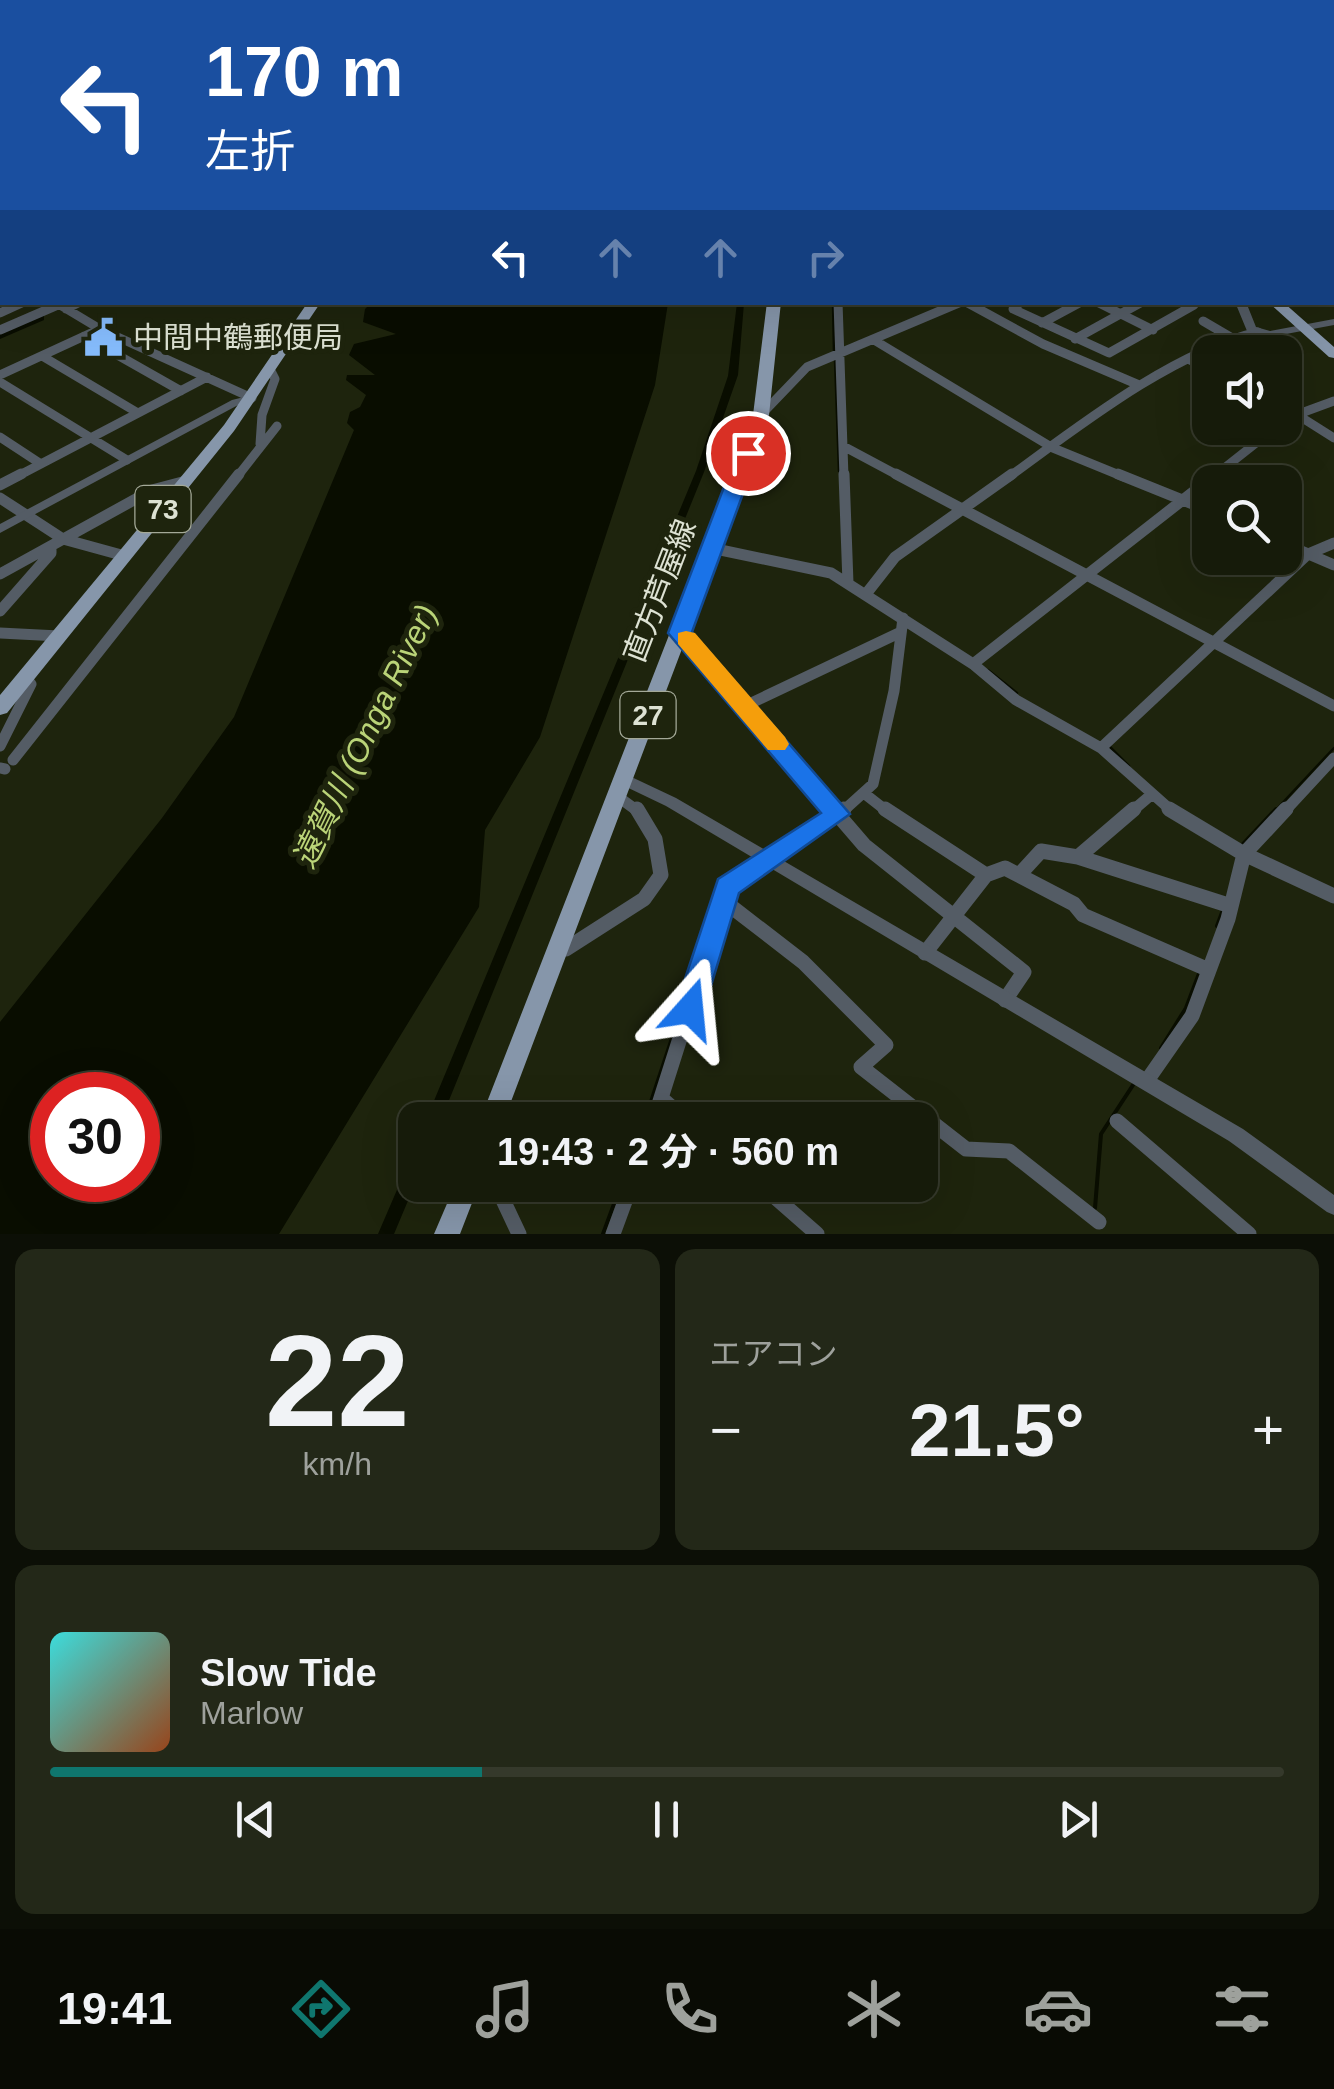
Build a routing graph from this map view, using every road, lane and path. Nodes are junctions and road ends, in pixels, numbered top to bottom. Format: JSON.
{"nodes":[{"id":1,"x":61,"y":305,"type":"edge"},
{"id":2,"x":313,"y":305,"type":"edge"},
{"id":3,"x":774,"y":305,"type":"edge"},
{"id":4,"x":838,"y":305,"type":"edge"},
{"id":5,"x":956,"y":305,"type":"edge"},
{"id":6,"x":969,"y":305,"type":"edge"},
{"id":7,"x":1018,"y":305,"type":"edge"},
{"id":8,"x":1076,"y":305,"type":"edge"},
{"id":9,"x":1103,"y":305,"type":"edge"},
{"id":10,"x":1137,"y":305,"type":"edge"},
{"id":11,"x":1194,"y":305,"type":"edge"},
{"id":12,"x":1241,"y":305,"type":"edge"},
{"id":13,"x":1277,"y":305,"type":"edge"},
{"id":14,"x":1121,"y":314,"type":"junction"},
{"id":15,"x":1203,"y":320,"type":"dead end"},
{"id":16,"x":1042,"y":324,"type":"junction"},
{"id":17,"x":1330,"y":325,"type":"edge"},
{"id":18,"x":1302,"y":328,"type":"junction"},
{"id":19,"x":100,"y":329,"type":"junction"},
{"id":20,"x":0,"y":330,"type":"edge"},
{"id":21,"x":1153,"y":330,"type":"junction"},
{"id":22,"x":1255,"y":333,"type":"junction"},
{"id":23,"x":1227,"y":335,"type":"edge"},
{"id":24,"x":1246,"y":335,"type":"edge"},
{"id":25,"x":1258,"y":335,"type":"edge"},
{"id":26,"x":84,"y":336,"type":"junction"},
{"id":27,"x":1074,"y":339,"type":"junction"},
{"id":28,"x":874,"y":340,"type":"junction"},
{"id":29,"x":840,"y":353,"type":"junction"},
{"id":30,"x":1334,"y":354,"type":"edge"},
{"id":31,"x":42,"y":356,"type":"junction"},
{"id":32,"x":1190,"y":360,"type":"edge"},
{"id":33,"x":272,"y":371,"type":"junction"},
{"id":34,"x":207,"y":378,"type":"junction"},
{"id":35,"x":0,"y":379,"type":"edge"},
{"id":36,"x":1138,"y":385,"type":"junction"},
{"id":37,"x":181,"y":391,"type":"junction"},
{"id":38,"x":252,"y":398,"type":"junction"},
{"id":39,"x":1334,"y":401,"type":"edge"},
{"id":40,"x":1302,"y":407,"type":"edge"},
{"id":41,"x":138,"y":413,"type":"junction"},
{"id":42,"x":761,"y":414,"type":"junction"},
{"id":43,"x":1302,"y":417,"type":"edge"},
{"id":44,"x":276,"y":426,"type":"dead end"},
{"id":45,"x":0,"y":437,"type":"edge"},
{"id":46,"x":91,"y":438,"type":"junction"},
{"id":47,"x":1334,"y":438,"type":"edge"},
{"id":48,"x":260,"y":444,"type":"junction"},
{"id":49,"x":1254,"y":445,"type":"edge"},
{"id":50,"x":843,"y":446,"type":"junction"},
{"id":51,"x":1053,"y":448,"type":"junction"},
{"id":52,"x":127,"y":460,"type":"junction"},
{"id":53,"x":40,"y":464,"type":"junction"},
{"id":54,"x":186,"y":481,"type":"junction"},
{"id":55,"x":0,"y":484,"type":"edge"},
{"id":56,"x":0,"y":498,"type":"edge"},
{"id":57,"x":1184,"y":500,"type":"junction"},
{"id":58,"x":1192,"y":503,"type":"edge"},
{"id":59,"x":962,"y":513,"type":"junction"},
{"id":60,"x":26,"y":515,"type":"junction"},
{"id":61,"x":0,"y":529,"type":"edge"},
{"id":62,"x":57,"y":542,"type":"junction"},
{"id":63,"x":1334,"y":543,"type":"edge"},
{"id":64,"x":711,"y":548,"type":"junction"},
{"id":65,"x":1302,"y":551,"type":"edge"},
{"id":66,"x":1308,"y":554,"type":"junction"},
{"id":67,"x":126,"y":556,"type":"junction"},
{"id":68,"x":1334,"y":565,"type":"edge"},
{"id":69,"x":0,"y":574,"type":"edge"},
{"id":70,"x":1090,"y":574,"type":"junction"},
{"id":71,"x":848,"y":583,"type":"junction"},
{"id":72,"x":866,"y":594,"type":"junction"},
{"id":73,"x":0,"y":611,"type":"edge"},
{"id":74,"x":902,"y":625,"type":"junction"},
{"id":75,"x":0,"y":633,"type":"edge"},
{"id":76,"x":680,"y":633,"type":"junction"},
{"id":77,"x":59,"y":636,"type":"junction"},
{"id":78,"x":1213,"y":642,"type":"junction"},
{"id":79,"x":973,"y":664,"type":"junction"},
{"id":80,"x":22,"y":681,"type":"junction"},
{"id":81,"x":0,"y":684,"type":"edge"},
{"id":82,"x":745,"y":706,"type":"junction"},
{"id":83,"x":1334,"y":706,"type":"edge"},
{"id":84,"x":0,"y":708,"type":"edge"},
{"id":85,"x":0,"y":746,"type":"edge"},
{"id":86,"x":1101,"y":748,"type":"junction"},
{"id":87,"x":1334,"y":758,"type":"edge"},
{"id":88,"x":6,"y":766,"type":"edge"},
{"id":89,"x":620,"y":788,"type":"junction"},
{"id":90,"x":865,"y":794,"type":"junction"},
{"id":91,"x":1151,"y":796,"type":"junction"},
{"id":92,"x":838,"y":814,"type":"junction"},
{"id":93,"x":1244,"y":854,"type":"junction"},
{"id":94,"x":1078,"y":857,"type":"junction"},
{"id":95,"x":769,"y":862,"type":"junction"},
{"id":96,"x":986,"y":874,"type":"junction"},
{"id":97,"x":1019,"y":875,"type":"junction"},
{"id":98,"x":1334,"y":896,"type":"edge"},
{"id":99,"x":724,"y":900,"type":"junction"},
{"id":100,"x":1231,"y":906,"type":"junction"},
{"id":101,"x":952,"y":918,"type":"junction"},
{"id":102,"x":559,"y":948,"type":"junction"},
{"id":103,"x":925,"y":953,"type":"junction"},
{"id":104,"x":1209,"y":970,"type":"junction"},
{"id":105,"x":1005,"y":1000,"type":"junction"},
{"id":106,"x":1146,"y":1082,"type":"junction"},
{"id":107,"x":661,"y":1098,"type":"junction"},
{"id":108,"x":499,"y":1102,"type":"edge"},
{"id":109,"x":660,"y":1102,"type":"edge"},
{"id":110,"x":666,"y":1102,"type":"edge"},
{"id":111,"x":1118,"y":1121,"type":"dead end"},
{"id":112,"x":460,"y":1202,"type":"edge"},
{"id":113,"x":504,"y":1202,"type":"edge"},
{"id":114,"x":625,"y":1202,"type":"edge"},
{"id":115,"x":780,"y":1202,"type":"edge"},
{"id":116,"x":1334,"y":1206,"type":"edge"},
{"id":117,"x":1099,"y":1222,"type":"dead end"},
{"id":118,"x":447,"y":1234,"type":"edge"},
{"id":119,"x":519,"y":1234,"type":"edge"},
{"id":120,"x":613,"y":1234,"type":"edge"},
{"id":121,"x":817,"y":1234,"type":"edge"},
{"id":122,"x":1248,"y":1234,"type":"edge"}],
"edges":[{"from":1,"to":19,"type":"street"},
{"from":1,"to":20,"type":"street"},
{"from":2,"to":33,"type":"main road","number":"73"},
{"from":3,"to":42,"type":"main road","name":"直方芦屋線","number":"27"},
{"from":4,"to":29,"type":"street"},
{"from":5,"to":28,"type":"street"},
{"from":6,"to":36,"type":"street"},
{"from":7,"to":16,"type":"street"},
{"from":8,"to":16,"type":"street"},
{"from":9,"to":14,"type":"street"},
{"from":10,"to":14,"type":"street"},
{"from":11,"to":21,"type":"street"},
{"from":12,"to":22,"type":"street"},
{"from":13,"to":18,"type":"main road"},
{"from":14,"to":21,"type":"street"},
{"from":14,"to":27,"type":"street"},
{"from":15,"to":23,"type":"street"},
{"from":16,"to":27,"type":"street"},
{"from":17,"to":18,"type":"street"},
{"from":18,"to":22,"type":"street"},
{"from":18,"to":30,"type":"main road"},
{"from":19,"to":26,"type":"street"},
{"from":19,"to":34,"type":"street"},
{"from":21,"to":27,"type":"street"},
{"from":22,"to":24,"type":"street"},
{"from":22,"to":25,"type":"street"},
{"from":26,"to":31,"type":"street"},
{"from":26,"to":37,"type":"street"},
{"from":28,"to":29,"type":"street"},
{"from":28,"to":51,"type":"street"},
{"from":29,"to":42,"type":"street"},
{"from":29,"to":50,"type":"street"},
{"from":31,"to":35,"type":"street"},
{"from":31,"to":41,"type":"street"},
{"from":32,"to":36,"type":"street"},
{"from":33,"to":38,"type":"main road","number":"73"},
{"from":33,"to":48,"type":"street"},
{"from":34,"to":37,"type":"street"},
{"from":34,"to":38,"type":"street"},
{"from":35,"to":46,"type":"street"},
{"from":36,"to":51,"type":"street"},
{"from":37,"to":41,"type":"street"},
{"from":38,"to":52,"type":"street"},
{"from":38,"to":54,"type":"main road","number":"73"},
{"from":39,"to":40,"type":"street"},
{"from":41,"to":46,"type":"street"},
{"from":42,"to":64,"type":"main road","name":"直方芦屋線","number":"27"},
{"from":43,"to":47,"type":"street"},
{"from":44,"to":48,"type":"street"},
{"from":45,"to":53,"type":"street"},
{"from":46,"to":52,"type":"street"},
{"from":46,"to":53,"type":"street"},
{"from":48,"to":88,"type":"street"},
{"from":49,"to":57,"type":"street"},
{"from":50,"to":59,"type":"street"},
{"from":50,"to":71,"type":"street"},
{"from":51,"to":57,"type":"street"},
{"from":51,"to":59,"type":"street"},
{"from":52,"to":60,"type":"street"},
{"from":53,"to":55,"type":"street"},
{"from":54,"to":62,"type":"street"},
{"from":54,"to":67,"type":"main road","number":"73"},
{"from":56,"to":60,"type":"street"},
{"from":57,"to":58,"type":"street"},
{"from":57,"to":70,"type":"street"},
{"from":59,"to":70,"type":"street"},
{"from":59,"to":72,"type":"street"},
{"from":60,"to":61,"type":"street"},
{"from":60,"to":62,"type":"street"},
{"from":62,"to":67,"type":"street"},
{"from":62,"to":69,"type":"street"},
{"from":62,"to":73,"type":"street"},
{"from":63,"to":66,"type":"street"},
{"from":64,"to":71,"type":"street"},
{"from":64,"to":76,"type":"main road","name":"直方芦屋線","number":"27"},
{"from":65,"to":66,"type":"street"},
{"from":66,"to":68,"type":"street"},
{"from":66,"to":78,"type":"street"},
{"from":67,"to":77,"type":"main road","number":"73"},
{"from":70,"to":78,"type":"street"},
{"from":70,"to":79,"type":"street"},
{"from":71,"to":72,"type":"street"},
{"from":72,"to":74,"type":"street"},
{"from":74,"to":79,"type":"street"},
{"from":74,"to":82,"type":"street"},
{"from":74,"to":90,"type":"street"},
{"from":75,"to":77,"type":"street"},
{"from":76,"to":82,"type":"street"},
{"from":76,"to":89,"type":"main road","name":"直方芦屋線","number":"27"},
{"from":77,"to":80,"type":"main road","number":"73"},
{"from":78,"to":83,"type":"street"},
{"from":78,"to":86,"type":"street"},
{"from":79,"to":86,"type":"street"},
{"from":80,"to":81,"type":"street"},
{"from":80,"to":84,"type":"main road","number":"73"},
{"from":80,"to":85,"type":"street"},
{"from":82,"to":92,"type":"street"},
{"from":86,"to":91,"type":"street"},
{"from":87,"to":93,"type":"street"},
{"from":89,"to":95,"type":"street"},
{"from":89,"to":102,"type":"main road","name":"直方芦屋線","number":"27"},
{"from":89,"to":102,"type":"street"},
{"from":90,"to":92,"type":"street"},
{"from":90,"to":96,"type":"street"},
{"from":91,"to":93,"type":"street"},
{"from":91,"to":94,"type":"street"},
{"from":92,"to":95,"type":"street"},
{"from":92,"to":101,"type":"street"},
{"from":93,"to":98,"type":"street"},
{"from":93,"to":100,"type":"street"},
{"from":94,"to":97,"type":"street"},
{"from":94,"to":100,"type":"street"},
{"from":95,"to":99,"type":"street"},
{"from":95,"to":103,"type":"street"},
{"from":96,"to":97,"type":"street"},
{"from":96,"to":101,"type":"street"},
{"from":97,"to":104,"type":"street"},
{"from":99,"to":107,"type":"street"},
{"from":99,"to":117,"type":"street"},
{"from":100,"to":104,"type":"street"},
{"from":101,"to":103,"type":"street"},
{"from":101,"to":105,"type":"street"},
{"from":102,"to":108,"type":"main road","name":"直方芦屋線","number":"27"},
{"from":103,"to":105,"type":"street"},
{"from":104,"to":106,"type":"street"},
{"from":105,"to":106,"type":"street"},
{"from":106,"to":116,"type":"street"},
{"from":107,"to":109,"type":"street"},
{"from":107,"to":110,"type":"street"},
{"from":111,"to":122,"type":"street"},
{"from":112,"to":118,"type":"main road"},
{"from":113,"to":119,"type":"street"},
{"from":114,"to":120,"type":"street"},
{"from":115,"to":121,"type":"street"}]}
